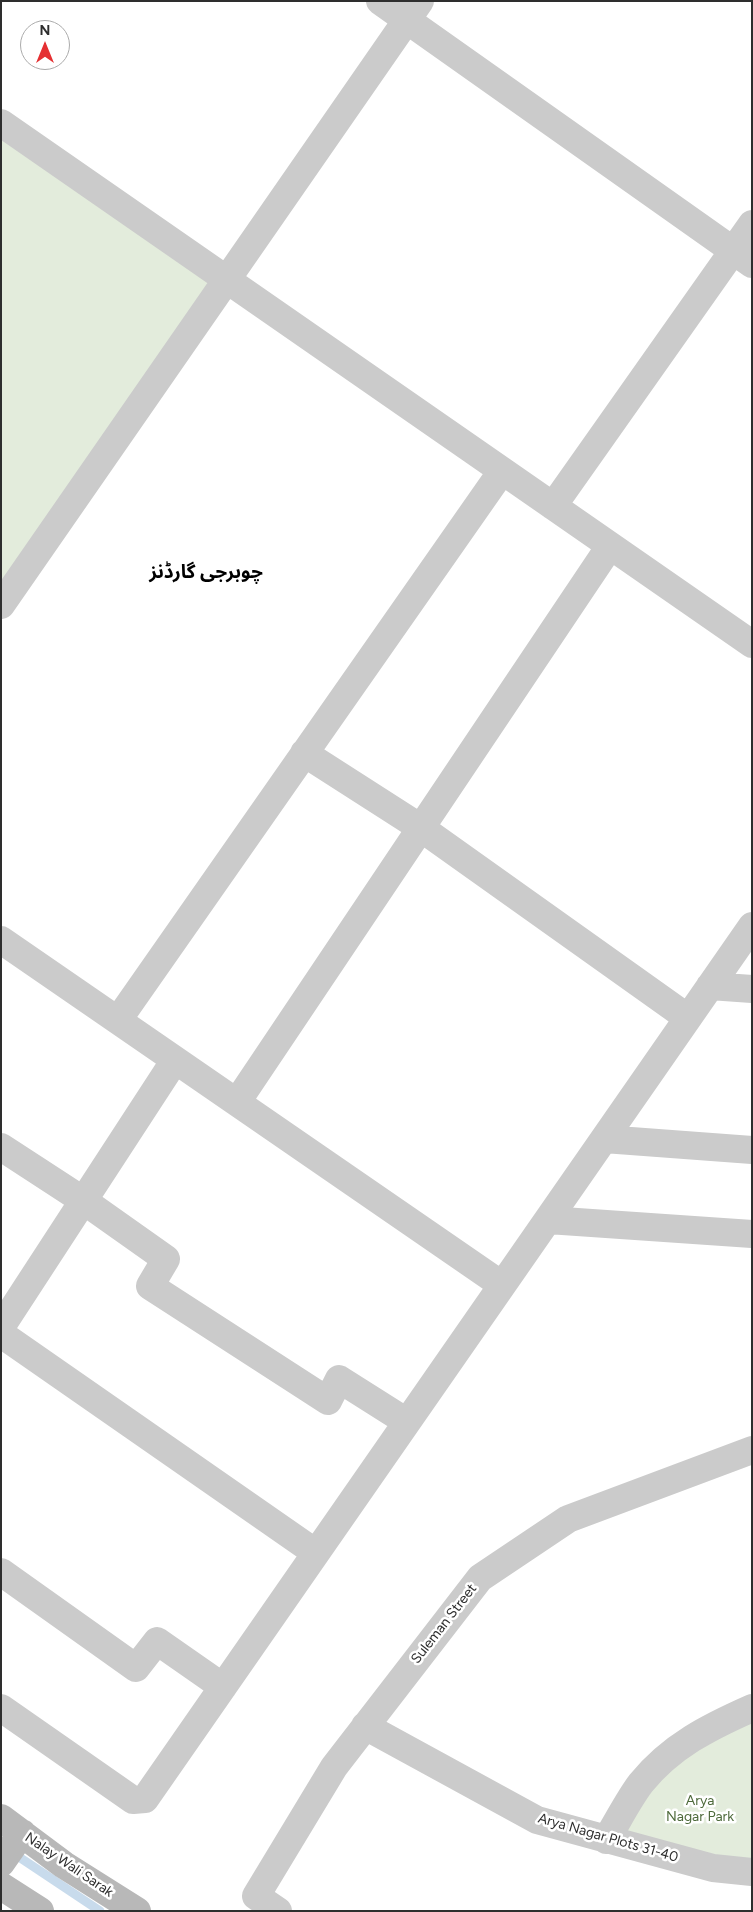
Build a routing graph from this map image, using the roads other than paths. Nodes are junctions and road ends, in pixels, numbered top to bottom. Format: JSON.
{"nodes":[{"id":1,"x":380,"y":1,"type":"edge"},
{"id":2,"x":414,"y":10,"type":"edge"},
{"id":3,"x":1,"y":123,"type":"edge"},
{"id":4,"x":752,"y":224,"type":"edge"},
{"id":5,"x":742,"y":257,"type":"edge"},
{"id":6,"x":227,"y":279,"type":"junction"},
{"id":7,"x":502,"y":471,"type":"junction"},
{"id":8,"x":553,"y":506,"type":"junction"},
{"id":9,"x":610,"y":546,"type":"junction"},
{"id":10,"x":1,"y":605,"type":"edge"},
{"id":11,"x":752,"y":644,"type":"edge"},
{"id":12,"x":304,"y":753,"type":"junction"},
{"id":13,"x":421,"y":828,"type":"junction"},
{"id":14,"x":752,"y":926,"type":"edge"},
{"id":15,"x":1,"y":940,"type":"edge"},
{"id":16,"x":710,"y":986,"type":"junction"},
{"id":17,"x":752,"y":989,"type":"edge"},
{"id":18,"x":688,"y":1018,"type":"junction"},
{"id":19,"x":118,"y":1020,"type":"junction"},
{"id":20,"x":175,"y":1060,"type":"junction"},
{"id":21,"x":237,"y":1102,"type":"junction"},
{"id":22,"x":604,"y":1139,"type":"junction"},
{"id":23,"x":1,"y":1146,"type":"edge"},
{"id":24,"x":752,"y":1150,"type":"edge"},
{"id":25,"x":84,"y":1200,"type":"junction"},
{"id":26,"x":548,"y":1220,"type":"junction"},
{"id":27,"x":752,"y":1234,"type":"edge"},
{"id":28,"x":502,"y":1285,"type":"junction"},
{"id":29,"x":1,"y":1327,"type":"edge"},
{"id":30,"x":1,"y":1334,"type":"edge"},
{"id":31,"x":407,"y":1422,"type":"junction"},
{"id":32,"x":752,"y":1450,"type":"edge"},
{"id":33,"x":316,"y":1553,"type":"junction"},
{"id":34,"x":1,"y":1572,"type":"edge"},
{"id":35,"x":223,"y":1687,"type":"junction"},
{"id":36,"x":1,"y":1708,"type":"edge"},
{"id":37,"x":752,"y":1708,"type":"edge"},
{"id":38,"x":366,"y":1726,"type":"junction"},
{"id":39,"x":12,"y":1826,"type":"edge"},
{"id":40,"x":606,"y":1840,"type":"junction"},
{"id":41,"x":1,"y":1864,"type":"edge"},
{"id":42,"x":752,"y":1872,"type":"edge"},
{"id":43,"x":1,"y":1886,"type":"edge"},
{"id":44,"x":40,"y":1911,"type":"edge"},
{"id":45,"x":137,"y":1911,"type":"edge"},
{"id":46,"x":278,"y":1911,"type":"edge"}],
"edges":[{"from":1,"to":2,"type":"street"},
{"from":2,"to":5,"type":"street"},
{"from":2,"to":6,"type":"street"},
{"from":3,"to":6,"type":"street"},
{"from":4,"to":5,"type":"street"},
{"from":5,"to":8,"type":"street"},
{"from":6,"to":7,"type":"street"},
{"from":6,"to":10,"type":"street"},
{"from":7,"to":8,"type":"street"},
{"from":7,"to":12,"type":"street"},
{"from":8,"to":9,"type":"street"},
{"from":9,"to":11,"type":"street"},
{"from":9,"to":13,"type":"street"},
{"from":12,"to":13,"type":"street"},
{"from":12,"to":19,"type":"street"},
{"from":13,"to":18,"type":"street"},
{"from":13,"to":21,"type":"street"},
{"from":14,"to":16,"type":"street"},
{"from":15,"to":19,"type":"street"},
{"from":16,"to":17,"type":"street"},
{"from":16,"to":18,"type":"street"},
{"from":18,"to":22,"type":"street"},
{"from":19,"to":20,"type":"street"},
{"from":20,"to":21,"type":"street"},
{"from":20,"to":25,"type":"street"},
{"from":21,"to":28,"type":"street"},
{"from":22,"to":24,"type":"street"},
{"from":22,"to":26,"type":"street"},
{"from":23,"to":25,"type":"street"},
{"from":25,"to":29,"type":"street"},
{"from":25,"to":31,"type":"street"},
{"from":26,"to":27,"type":"street"},
{"from":26,"to":28,"type":"street"},
{"from":28,"to":31,"type":"street"},
{"from":30,"to":33,"type":"street"},
{"from":31,"to":33,"type":"street"},
{"from":32,"to":38,"type":"street","name":"Suleman Street"},
{"from":33,"to":35,"type":"street"},
{"from":34,"to":35,"type":"street"},
{"from":35,"to":36,"type":"street"},
{"from":37,"to":40,"type":"street"},
{"from":38,"to":40,"type":"street","name":"Arya Nagar Plots 31-40"},
{"from":38,"to":46,"type":"street","name":"Suleman Street"},
{"from":39,"to":41,"type":"main road"},
{"from":39,"to":45,"type":"main road","name":"Nalay Wali Sarak"},
{"from":40,"to":42,"type":"street","name":"Arya Nagar Plots 31-40"},
{"from":43,"to":44,"type":"main road"}]}
